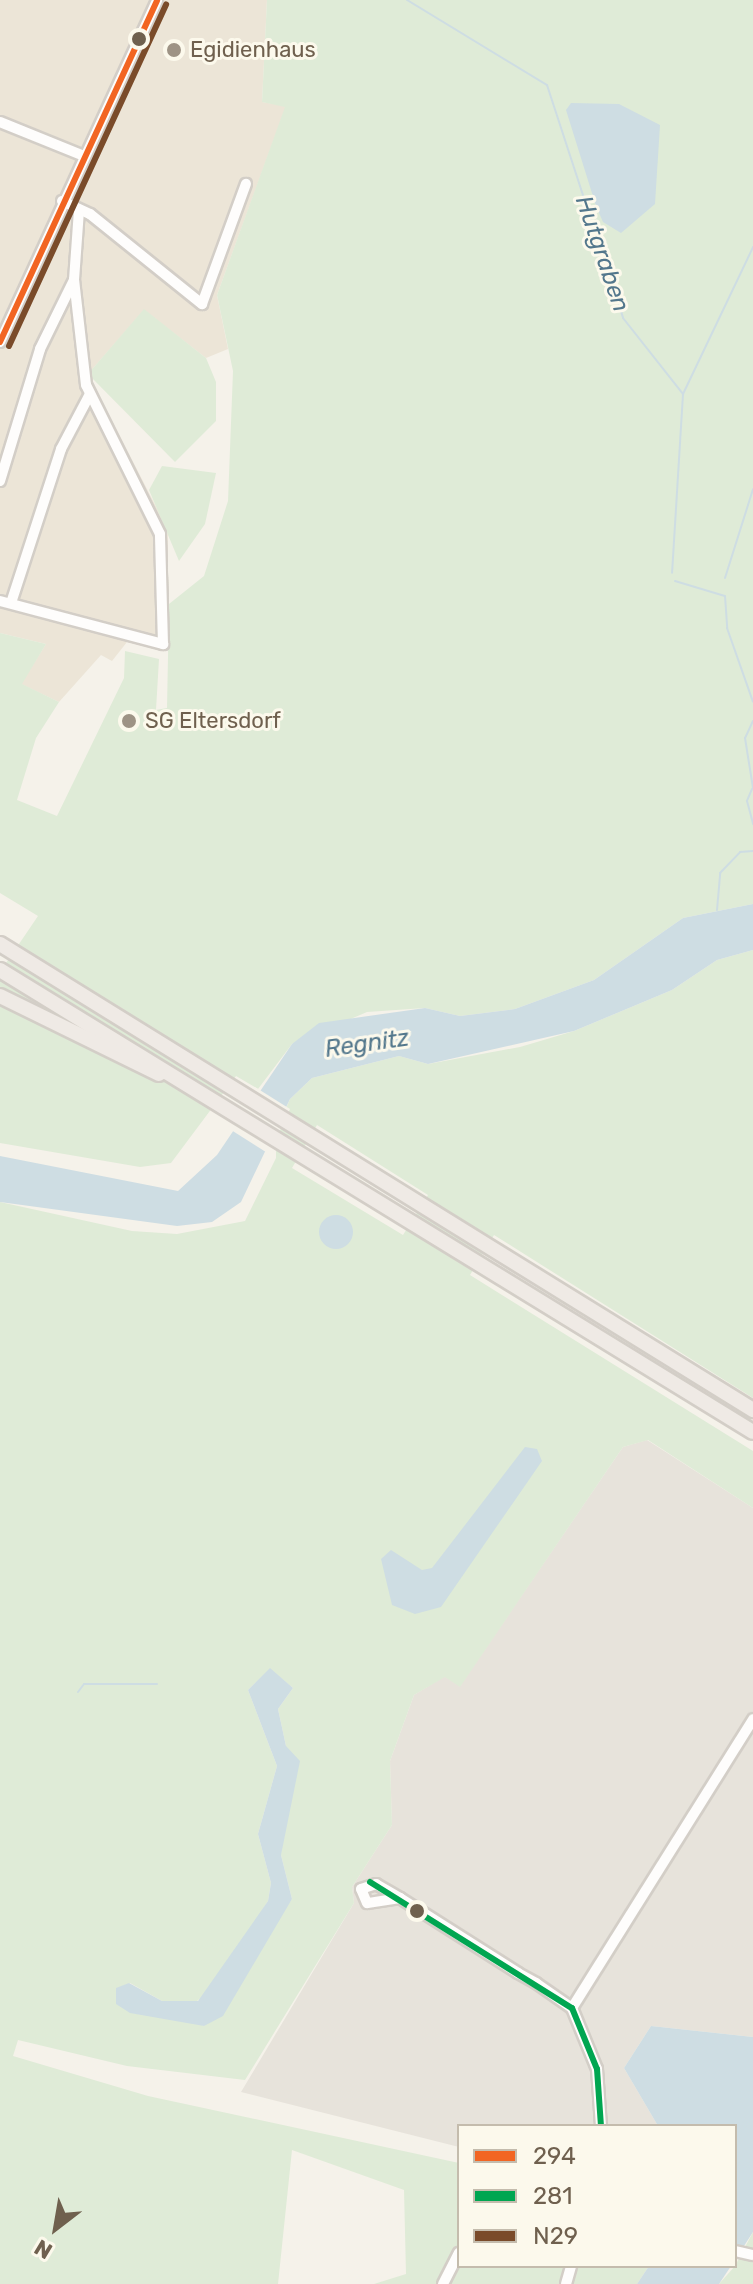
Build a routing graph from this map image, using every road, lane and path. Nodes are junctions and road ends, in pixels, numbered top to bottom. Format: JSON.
{"nodes":[{"id":1,"x":157,"y":0,"type":"edge"},
{"id":2,"x":0,"y":122,"type":"edge"},
{"id":3,"x":84,"y":156,"type":"junction"},
{"id":4,"x":246,"y":184,"type":"dead end"},
{"id":5,"x":62,"y":201,"type":"junction"},
{"id":6,"x":79,"y":210,"type":"junction"},
{"id":7,"x":74,"y":280,"type":"junction"},
{"id":8,"x":4,"y":322,"type":"edge"},
{"id":9,"x":0,"y":342,"type":"edge"},
{"id":10,"x":89,"y":396,"type":"junction"},
{"id":11,"x":0,"y":481,"type":"edge"},
{"id":12,"x":5,"y":602,"type":"edge"},
{"id":13,"x":0,"y":944,"type":"edge"},
{"id":14,"x":0,"y":970,"type":"edge"},
{"id":15,"x":0,"y":977,"type":"edge"},
{"id":16,"x":0,"y":996,"type":"edge"},
{"id":17,"x":59,"y":1015,"type":"junction"},
{"id":18,"x":198,"y":1090,"type":"junction"},
{"id":19,"x":753,"y":1410,"type":"edge"},
{"id":20,"x":753,"y":1432,"type":"edge"},
{"id":21,"x":753,"y":1719,"type":"edge"},
{"id":22,"x":400,"y":1898,"type":"dead end"},
{"id":23,"x":572,"y":2008,"type":"junction"},
{"id":24,"x":601,"y":2124,"type":"edge"},
{"id":25,"x":457,"y":2257,"type":"edge"},
{"id":26,"x":443,"y":2284,"type":"edge"}],
"edges":[{"from":1,"to":3,"type":"street"},
{"from":2,"to":3,"type":"street"},
{"from":3,"to":5,"type":"street"},
{"from":4,"to":6,"type":"street"},
{"from":5,"to":6,"type":"street"},
{"from":5,"to":8,"type":"street"},
{"from":6,"to":7,"type":"street"},
{"from":7,"to":10,"type":"street"},
{"from":7,"to":11,"type":"street"},
{"from":8,"to":9,"type":"street"},
{"from":10,"to":12,"type":"street"},
{"from":10,"to":12,"type":"street"},
{"from":13,"to":19,"type":"highway"},
{"from":14,"to":17,"type":"highway"},
{"from":15,"to":17,"type":"highway"},
{"from":16,"to":17,"type":"highway"},
{"from":17,"to":18,"type":"highway"},
{"from":17,"to":18,"type":"highway"},
{"from":18,"to":20,"type":"highway"},
{"from":21,"to":23,"type":"street"},
{"from":22,"to":23,"type":"street"},
{"from":23,"to":24,"type":"street"},
{"from":25,"to":26,"type":"street"}]}
